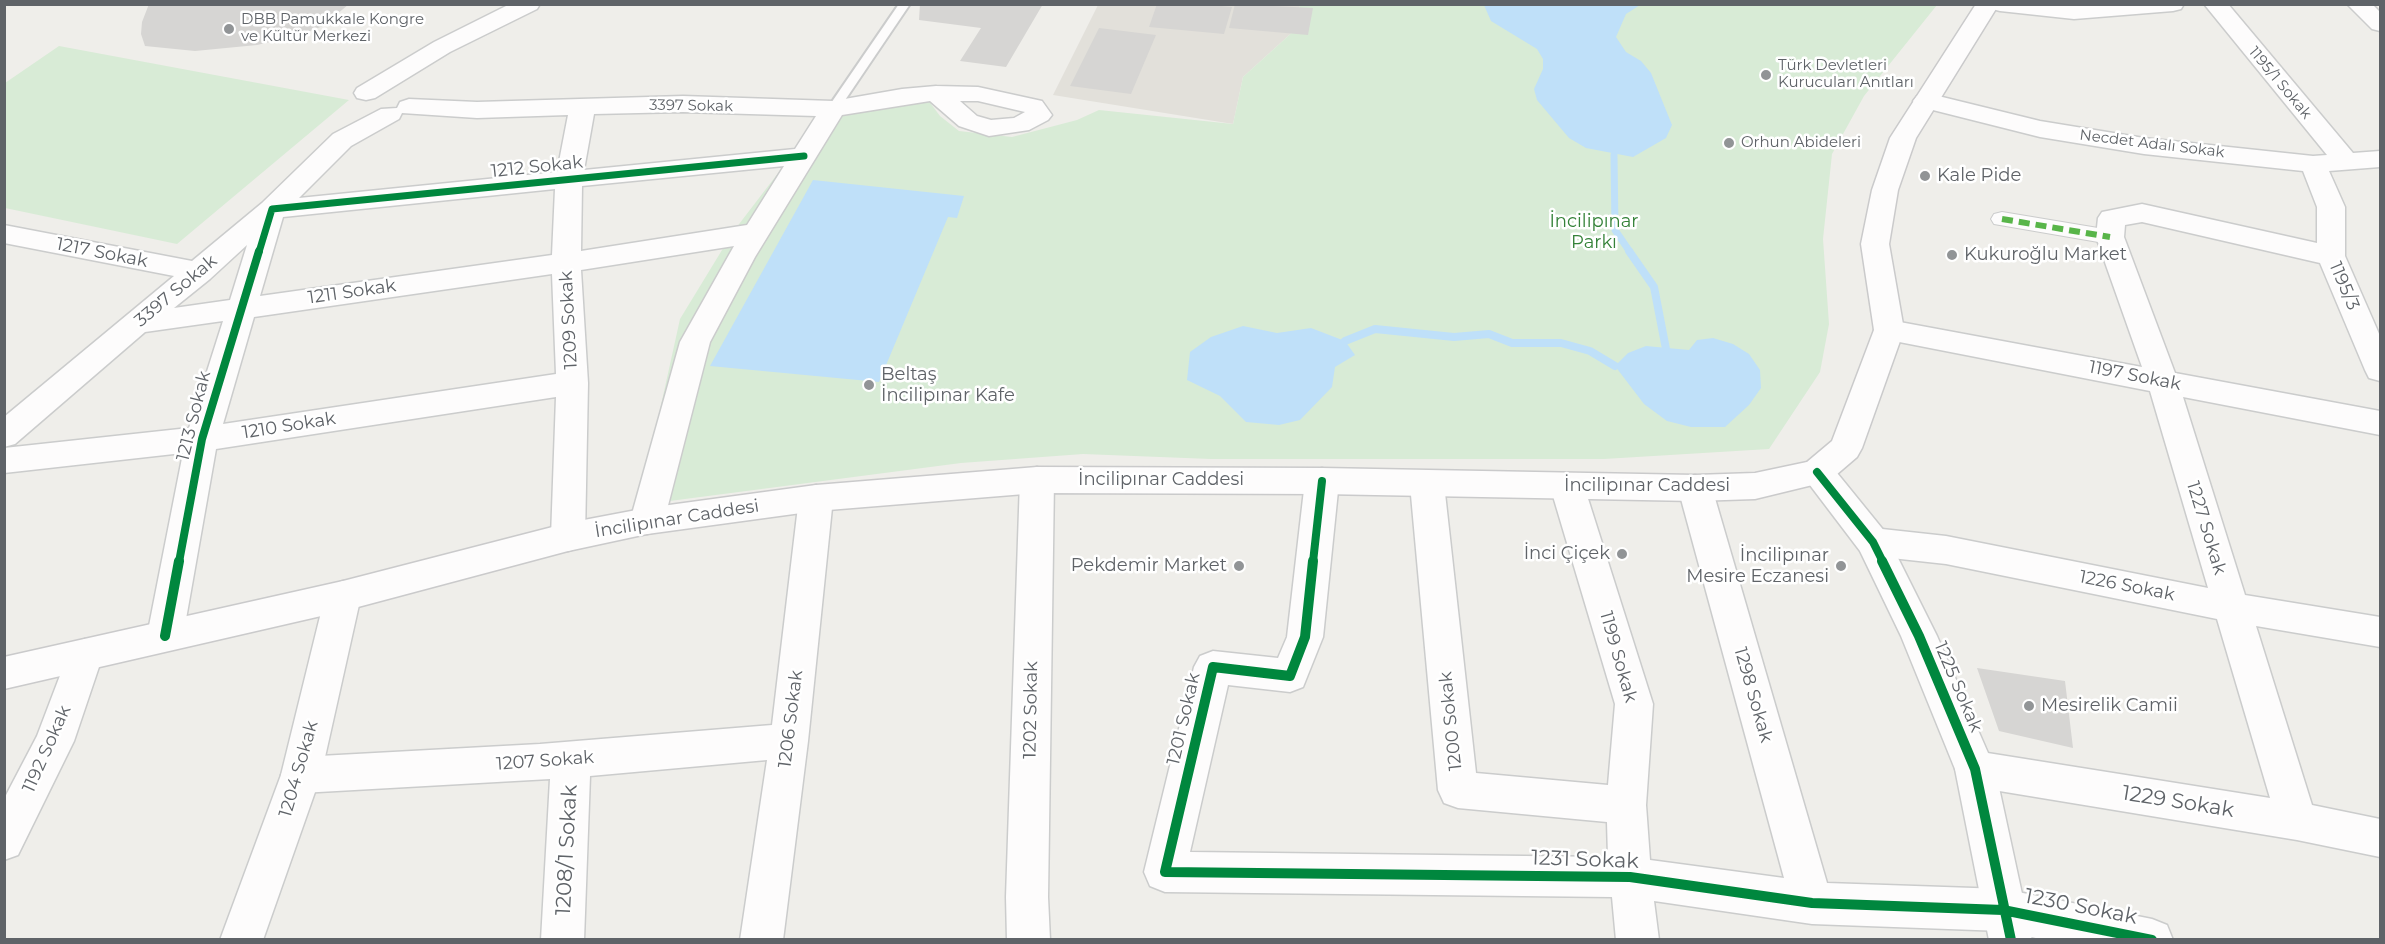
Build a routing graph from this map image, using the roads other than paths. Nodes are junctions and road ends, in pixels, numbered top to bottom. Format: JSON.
{"nodes":[{"id":1,"x":530,"y":4,"type":"edge"},
{"id":2,"x":904,"y":4,"type":"edge"},
{"id":3,"x":1988,"y":4,"type":"edge"},
{"id":4,"x":2000,"y":4,"type":"edge"},
{"id":5,"x":2173,"y":4,"type":"edge"},
{"id":6,"x":2215,"y":4,"type":"edge"},
{"id":7,"x":2358,"y":4,"type":"edge"},
{"id":8,"x":2380,"y":24,"type":"edge"},
{"id":9,"x":442,"y":47,"type":"junction"},
{"id":10,"x":936,"y":93,"type":"dead end"},
{"id":11,"x":407,"y":98,"type":"junction"},
{"id":12,"x":362,"y":99,"type":"junction"},
{"id":13,"x":1926,"y":100,"type":"junction"},
{"id":14,"x":583,"y":105,"type":"junction"},
{"id":15,"x":833,"y":109,"type":"junction"},
{"id":16,"x":342,"y":140,"type":"junction"},
{"id":17,"x":804,"y":156,"type":"junction"},
{"id":18,"x":2380,"y":159,"type":"edge"},
{"id":19,"x":2346,"y":162,"type":"junction"},
{"id":20,"x":2313,"y":164,"type":"junction"},
{"id":21,"x":569,"y":180,"type":"junction"},
{"id":22,"x":272,"y":210,"type":"junction"},
{"id":23,"x":2002,"y":219,"type":"dead end"},
{"id":24,"x":756,"y":233,"type":"junction"},
{"id":25,"x":2110,"y":237,"type":"junction"},
{"id":26,"x":8,"y":239,"type":"edge"},
{"id":27,"x":2331,"y":256,"type":"junction"},
{"id":28,"x":566,"y":263,"type":"junction"},
{"id":29,"x":200,"y":272,"type":"junction"},
{"id":30,"x":241,"y":308,"type":"junction"},
{"id":31,"x":139,"y":323,"type":"junction"},
{"id":32,"x":1889,"y":330,"type":"junction"},
{"id":33,"x":2380,"y":370,"type":"edge"},
{"id":34,"x":2162,"y":381,"type":"junction"},
{"id":35,"x":572,"y":383,"type":"junction"},
{"id":36,"x":2380,"y":423,"type":"edge"},
{"id":37,"x":9,"y":427,"type":"edge"},
{"id":38,"x":202,"y":439,"type":"junction"},
{"id":39,"x":4,"y":461,"type":"edge"},
{"id":40,"x":1817,"y":472,"type":"junction"},
{"id":41,"x":1037,"y":480,"type":"junction"},
{"id":42,"x":1322,"y":481,"type":"junction"},
{"id":43,"x":1427,"y":484,"type":"junction"},
{"id":44,"x":1568,"y":486,"type":"junction"},
{"id":45,"x":1695,"y":488,"type":"junction"},
{"id":46,"x":816,"y":498,"type":"junction"},
{"id":47,"x":647,"y":520,"type":"junction"},
{"id":48,"x":568,"y":537,"type":"junction"},
{"id":49,"x":1873,"y":543,"type":"junction"},
{"id":50,"x":343,"y":596,"type":"junction"},
{"id":51,"x":2230,"y":607,"type":"junction"},
{"id":52,"x":2380,"y":632,"type":"edge"},
{"id":53,"x":165,"y":636,"type":"junction"},
{"id":54,"x":85,"y":655,"type":"junction"},
{"id":55,"x":4,"y":673,"type":"edge"},
{"id":56,"x":789,"y":741,"type":"junction"},
{"id":57,"x":571,"y":760,"type":"junction"},
{"id":58,"x":1975,"y":769,"type":"junction"},
{"id":59,"x":301,"y":775,"type":"junction"},
{"id":60,"x":1626,"y":805,"type":"junction"},
{"id":61,"x":2297,"y":821,"type":"junction"},
{"id":62,"x":2380,"y":838,"type":"edge"},
{"id":63,"x":4,"y":841,"type":"edge"},
{"id":64,"x":1166,"y":872,"type":"joint"},
{"id":65,"x":1630,"y":877,"type":"junction"},
{"id":66,"x":1812,"y":903,"type":"junction"},
{"id":67,"x":2007,"y":925,"type":"edge"},
{"id":68,"x":242,"y":939,"type":"edge"},
{"id":69,"x":562,"y":939,"type":"edge"},
{"id":70,"x":761,"y":939,"type":"edge"},
{"id":71,"x":1029,"y":939,"type":"edge"},
{"id":72,"x":1638,"y":939,"type":"edge"},
{"id":73,"x":2152,"y":939,"type":"edge"}],
"edges":[{"from":1,"to":9,"type":"street"},
{"from":2,"to":15,"type":"lane"},
{"from":3,"to":13,"type":"street","name":"İncilipınar Caddesi"},
{"from":4,"to":5,"type":"street"},
{"from":6,"to":19,"type":"street","name":"1195/1 Sokak"},
{"from":7,"to":8,"type":"street"},
{"from":9,"to":11,"type":"street"},
{"from":9,"to":12,"type":"street"},
{"from":10,"to":15,"type":"street","name":"3397 Sokak"},
{"from":11,"to":12,"type":"street"},
{"from":11,"to":12,"type":"street"},
{"from":11,"to":14,"type":"street","name":"3397 Sokak"},
{"from":11,"to":16,"type":"street"},
{"from":12,"to":16,"type":"street"},
{"from":13,"to":20,"type":"street","name":"Necdet Adalı Sokak"},
{"from":13,"to":32,"type":"street","name":"İncilipınar Caddesi"},
{"from":14,"to":15,"type":"street","name":"3397 Sokak"},
{"from":14,"to":21,"type":"street","name":"1209 Sokak"},
{"from":15,"to":17,"type":"street"},
{"from":16,"to":22,"type":"street","name":"3397 Sokak"},
{"from":17,"to":21,"type":"street","name":"1212 Sokak"},
{"from":17,"to":24,"type":"street"},
{"from":18,"to":19,"type":"street","name":"Necdet Adalı Sokak"},
{"from":19,"to":20,"type":"street","name":"Necdet Adalı Sokak"},
{"from":20,"to":27,"type":"street","name":"1195/3"},
{"from":21,"to":22,"type":"street","name":"1212 Sokak"},
{"from":21,"to":28,"type":"street","name":"1209 Sokak"},
{"from":22,"to":29,"type":"street","name":"3397 Sokak"},
{"from":22,"to":30,"type":"street","name":"1213 Sokak"},
{"from":23,"to":25,"type":"street"},
{"from":24,"to":28,"type":"street","name":"1211 Sokak"},
{"from":24,"to":47,"type":"street"},
{"from":25,"to":27,"type":"street"},
{"from":25,"to":34,"type":"street","name":"1227 Sokak"},
{"from":26,"to":29,"type":"street","name":"1217 Sokak"},
{"from":27,"to":33,"type":"street","name":"1195/3"},
{"from":28,"to":30,"type":"street","name":"1211 Sokak"},
{"from":28,"to":35,"type":"street","name":"1209 Sokak"},
{"from":29,"to":31,"type":"street","name":"3397 Sokak"},
{"from":30,"to":31,"type":"street","name":"1211 Sokak"},
{"from":30,"to":38,"type":"street","name":"1213 Sokak"},
{"from":31,"to":37,"type":"street","name":"3397 Sokak"},
{"from":32,"to":34,"type":"street","name":"1197 Sokak"},
{"from":32,"to":40,"type":"street","name":"İncilipınar Caddesi"},
{"from":34,"to":36,"type":"street","name":"1197 Sokak"},
{"from":34,"to":51,"type":"street","name":"1227 Sokak"},
{"from":35,"to":38,"type":"street","name":"1210 Sokak"},
{"from":35,"to":48,"type":"street","name":"1209 Sokak"},
{"from":38,"to":39,"type":"street","name":"1210 Sokak"},
{"from":38,"to":53,"type":"street","name":"1213 Sokak"},
{"from":40,"to":45,"type":"street","name":"İncilipınar Caddesi"},
{"from":40,"to":49,"type":"street","name":"1225 Sokak"},
{"from":41,"to":42,"type":"street","name":"İncilipınar Caddesi"},
{"from":41,"to":46,"type":"street","name":"İncilipınar Caddesi"},
{"from":41,"to":71,"type":"street","name":"1202 Sokak"},
{"from":42,"to":43,"type":"street","name":"İncilipınar Caddesi"},
{"from":42,"to":64,"type":"street","name":"1201 Sokak"},
{"from":43,"to":44,"type":"street","name":"İncilipınar Caddesi"},
{"from":43,"to":60,"type":"street","name":"1200 Sokak"},
{"from":44,"to":45,"type":"street","name":"İncilipınar Caddesi"},
{"from":44,"to":60,"type":"street","name":"1199 Sokak"},
{"from":45,"to":66,"type":"street","name":"1298 Sokak"},
{"from":46,"to":47,"type":"street","name":"İncilipınar Caddesi"},
{"from":46,"to":56,"type":"street","name":"1206 Sokak"},
{"from":47,"to":48,"type":"street","name":"İncilipınar Caddesi"},
{"from":48,"to":50,"type":"street","name":"İncilipınar Caddesi"},
{"from":49,"to":51,"type":"street","name":"1226 Sokak"},
{"from":49,"to":58,"type":"street","name":"1225 Sokak"},
{"from":50,"to":53,"type":"street","name":"İncilipınar Caddesi"},
{"from":50,"to":59,"type":"street","name":"1204 Sokak"},
{"from":51,"to":52,"type":"street","name":"1226 Sokak"},
{"from":51,"to":61,"type":"street","name":"1227 Sokak"},
{"from":53,"to":54,"type":"street","name":"İncilipınar Caddesi"},
{"from":54,"to":55,"type":"street","name":"İncilipınar Caddesi"},
{"from":54,"to":63,"type":"street","name":"1192 Sokak"},
{"from":56,"to":57,"type":"street","name":"1207 Sokak"},
{"from":56,"to":70,"type":"street","name":"1206 Sokak"},
{"from":57,"to":59,"type":"street","name":"1207 Sokak"},
{"from":57,"to":69,"type":"street","name":"1208/1 Sokak"},
{"from":58,"to":61,"type":"street","name":"1229 Sokak"},
{"from":58,"to":67,"type":"street","name":"1225 Sokak"},
{"from":59,"to":68,"type":"street","name":"1204 Sokak"},
{"from":60,"to":65,"type":"street","name":"1199 Sokak"},
{"from":61,"to":62,"type":"street","name":"1229 Sokak"},
{"from":64,"to":65,"type":"street","name":"1231 Sokak"},
{"from":65,"to":66,"type":"street","name":"1231 Sokak"},
{"from":65,"to":72,"type":"street","name":"1199 Sokak"},
{"from":66,"to":67,"type":"street","name":"1231 Sokak"},
{"from":67,"to":73,"type":"street","name":"1230 Sokak"}]}
